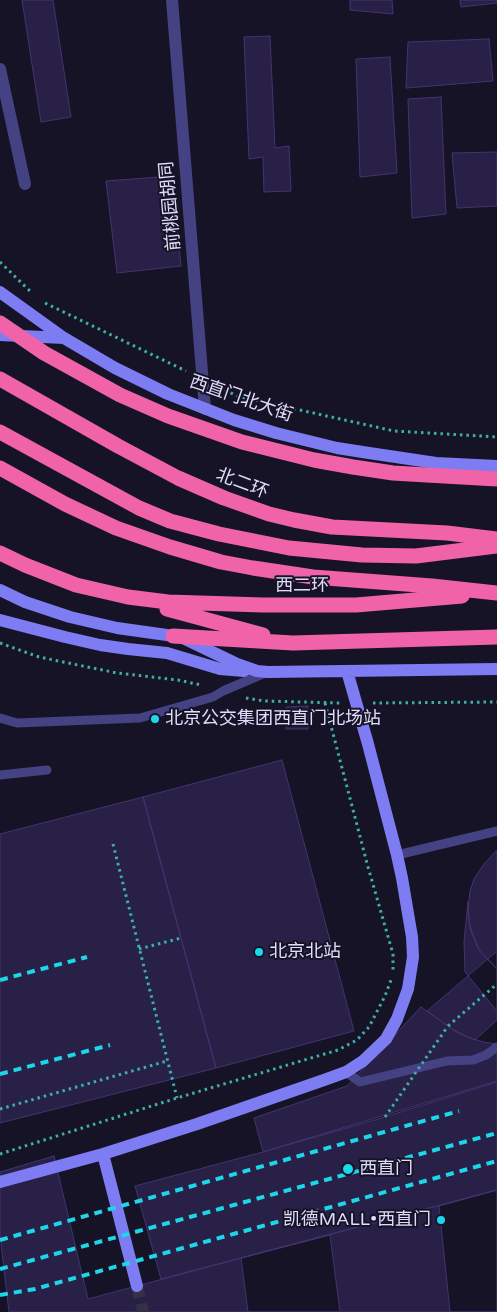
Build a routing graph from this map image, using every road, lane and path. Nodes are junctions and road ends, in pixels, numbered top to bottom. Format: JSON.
{"nodes":[{"id":1,"x":172,"y":0,"type":"edge"},
{"id":2,"x":0,"y":69,"type":"edge"},
{"id":3,"x":25,"y":184,"type":"dead end"},
{"id":4,"x":0,"y":262,"type":"edge"},
{"id":5,"x":0,"y":292,"type":"edge"},
{"id":6,"x":32,"y":294,"type":"dead end"},
{"id":7,"x":39,"y":300,"type":"dead end"},
{"id":8,"x":0,"y":323,"type":"edge"},
{"id":9,"x":0,"y":335,"type":"edge"},
{"id":10,"x":64,"y":338,"type":"junction"},
{"id":11,"x":0,"y":379,"type":"edge"},
{"id":12,"x":203,"y":379,"type":"junction"},
{"id":13,"x":205,"y":409,"type":"junction"},
{"id":14,"x":0,"y":432,"type":"edge"},
{"id":15,"x":497,"y":437,"type":"edge"},
{"id":16,"x":497,"y":466,"type":"edge"},
{"id":17,"x":0,"y":468,"type":"edge"},
{"id":18,"x":497,"y":479,"type":"edge"},
{"id":19,"x":497,"y":539,"type":"edge"},
{"id":20,"x":497,"y":546,"type":"edge"},
{"id":21,"x":0,"y":553,"type":"edge"},
{"id":22,"x":0,"y":590,"type":"edge"},
{"id":23,"x":108,"y":593,"type":"junction"},
{"id":24,"x":497,"y":593,"type":"edge"},
{"id":25,"x":0,"y":611,"type":"edge"},
{"id":26,"x":0,"y":620,"type":"edge"},
{"id":27,"x":37,"y":629,"type":"junction"},
{"id":28,"x":173,"y":636,"type":"junction"},
{"id":29,"x":497,"y":637,"type":"edge"},
{"id":30,"x":294,"y":643,"type":"junction"},
{"id":31,"x":497,"y":670,"type":"edge"},
{"id":32,"x":347,"y":671,"type":"junction"},
{"id":33,"x":268,"y":672,"type":"junction"},
{"id":34,"x":325,"y":703,"type":"dead end"},
{"id":35,"x":0,"y":718,"type":"edge"},
{"id":36,"x":47,"y":770,"type":"dead end"},
{"id":37,"x":0,"y":775,"type":"edge"},
{"id":38,"x":497,"y":831,"type":"edge"},
{"id":39,"x":113,"y":844,"type":"dead end"},
{"id":40,"x":397,"y":855,"type":"junction"},
{"id":41,"x":181,"y":938,"type":"dead end"},
{"id":42,"x":139,"y":949,"type":"junction"},
{"id":43,"x":497,"y":984,"type":"edge"},
{"id":44,"x":497,"y":1047,"type":"edge"},
{"id":45,"x":167,"y":1061,"type":"junction"},
{"id":46,"x":346,"y":1072,"type":"junction"},
{"id":47,"x":177,"y":1098,"type":"junction"},
{"id":48,"x":0,"y":1108,"type":"edge"},
{"id":49,"x":385,"y":1117,"type":"dead end"},
{"id":50,"x":0,"y":1154,"type":"edge"},
{"id":51,"x":103,"y":1154,"type":"junction"},
{"id":52,"x":0,"y":1182,"type":"edge"},
{"id":53,"x":136,"y":1286,"type":"tunnel mouth"}],
"edges":[{"from":1,"to":12,"type":"street","name":"前桃园胡同"},
{"from":2,"to":3,"type":"street"},
{"from":4,"to":6,"type":"path"},
{"from":5,"to":10,"type":"street","name":"西直门北大街"},
{"from":7,"to":12,"type":"path"},
{"from":8,"to":18,"type":"highway","bridge":true},
{"from":9,"to":10,"type":"street"},
{"from":10,"to":13,"type":"street","name":"西直门北大街"},
{"from":11,"to":19,"type":"highway","name":"北二环"},
{"from":12,"to":13,"type":"street","name":"前桃园胡同"},
{"from":12,"to":15,"type":"path"},
{"from":13,"to":16,"type":"street","name":"西直门北大街"},
{"from":14,"to":20,"type":"highway"},
{"from":17,"to":24,"type":"highway"},
{"from":21,"to":23,"type":"highway"},
{"from":22,"to":28,"type":"street"},
{"from":23,"to":24,"type":"highway","name":"西二环"},
{"from":23,"to":30,"type":"highway"},
{"from":25,"to":27,"type":"street"},
{"from":26,"to":27,"type":"street"},
{"from":27,"to":33,"type":"street"},
{"from":28,"to":30,"type":"highway"},
{"from":28,"to":33,"type":"street"},
{"from":29,"to":30,"type":"highway"},
{"from":31,"to":32,"type":"street"},
{"from":32,"to":33,"type":"street"},
{"from":32,"to":40,"type":"street"},
{"from":33,"to":35,"type":"lane"},
{"from":34,"to":47,"type":"path"},
{"from":36,"to":37,"type":"lane"},
{"from":38,"to":40,"type":"lane"},
{"from":39,"to":42,"type":"path"},
{"from":40,"to":46,"type":"street"},
{"from":41,"to":42,"type":"path"},
{"from":42,"to":45,"type":"path"},
{"from":43,"to":49,"type":"path","bridge":true},
{"from":44,"to":46,"type":"lane"},
{"from":45,"to":47,"type":"path"},
{"from":45,"to":48,"type":"path"},
{"from":46,"to":51,"type":"street"},
{"from":47,"to":50,"type":"path"},
{"from":51,"to":52,"type":"street"},
{"from":51,"to":53,"type":"street"}]}
